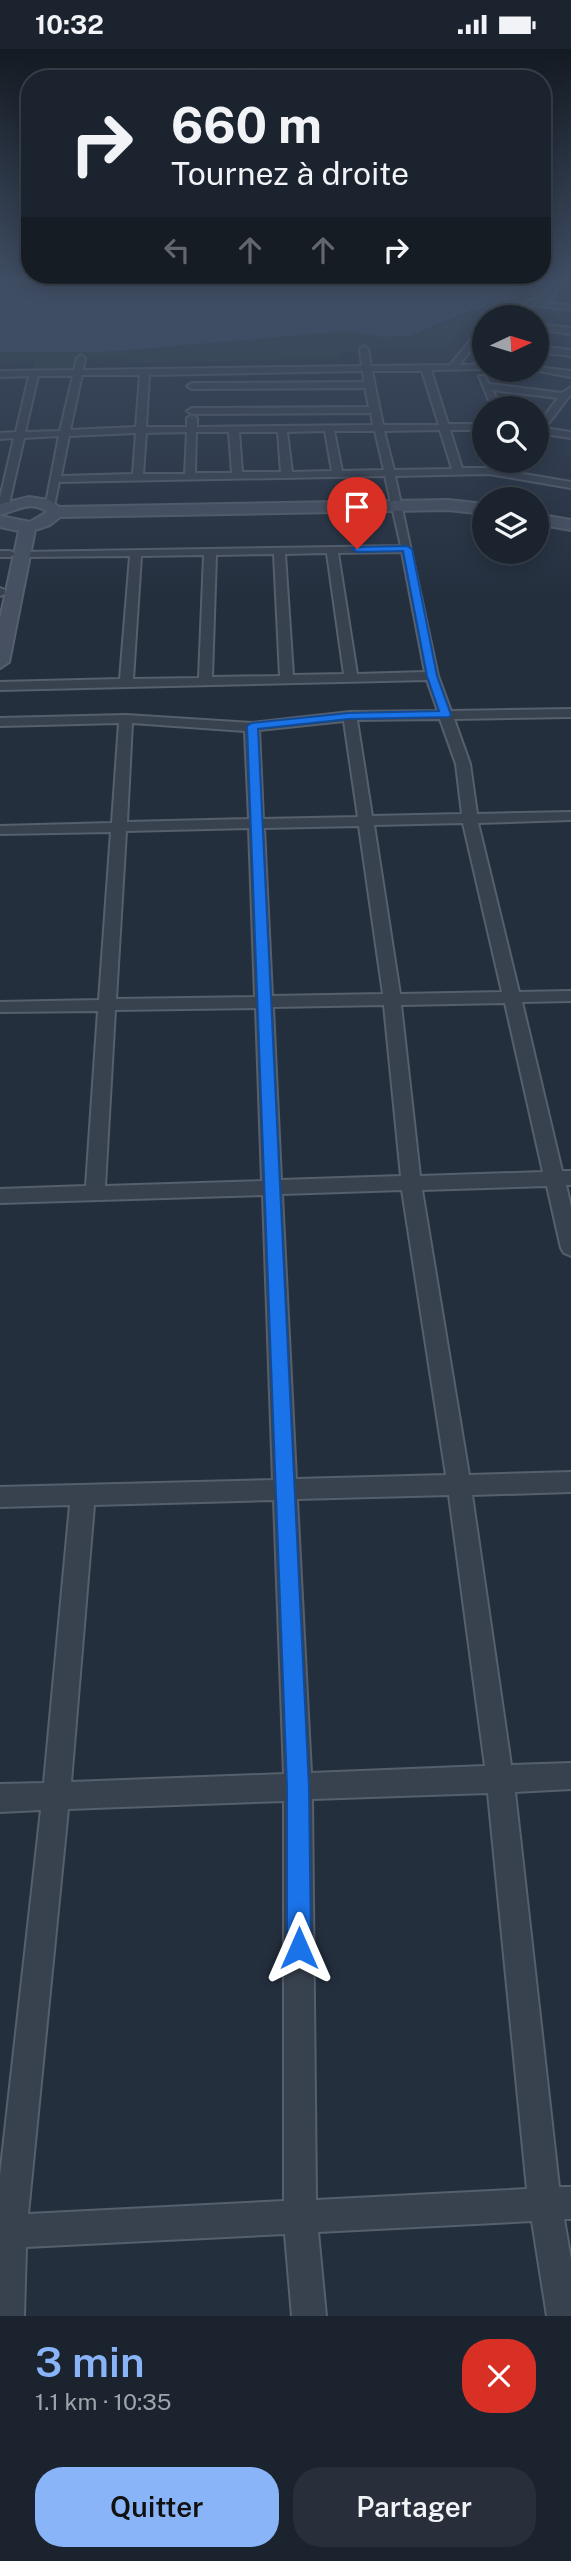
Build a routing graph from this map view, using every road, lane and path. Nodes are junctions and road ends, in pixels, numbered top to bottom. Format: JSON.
{"nodes":[{"id":1,"x":30,"y":389,"type":"edge"},
{"id":2,"x":74,"y":389,"type":"edge"},
{"id":3,"x":144,"y":389,"type":"edge"},
{"id":4,"x":192,"y":389,"type":"edge"},
{"id":5,"x":370,"y":389,"type":"edge"},
{"id":6,"x":432,"y":389,"type":"edge"},
{"id":7,"x":524,"y":389,"type":"edge"},
{"id":8,"x":568,"y":392,"type":"edge"},
{"id":9,"x":376,"y":410,"type":"junction"},
{"id":10,"x":192,"y":411,"type":"junction"},
{"id":11,"x":549,"y":416,"type":"edge"},
{"id":12,"x":443,"y":426,"type":"junction"},
{"id":13,"x":472,"y":426,"type":"edge"},
{"id":14,"x":380,"y":427,"type":"junction"},
{"id":15,"x":234,"y":428,"type":"junction"},
{"id":16,"x":282,"y":428,"type":"junction"},
{"id":17,"x":329,"y":428,"type":"junction"},
{"id":18,"x":191,"y":429,"type":"junction"},
{"id":19,"x":141,"y":430,"type":"junction"},
{"id":20,"x":549,"y":432,"type":"edge"},
{"id":21,"x":65,"y":433,"type":"junction"},
{"id":22,"x":20,"y":435,"type":"junction"},
{"id":23,"x":571,"y":435,"type":"edge"},
{"id":24,"x":0,"y":436,"type":"edge"},
{"id":25,"x":458,"y":472,"type":"junction"},
{"id":26,"x":237,"y":474,"type":"junction"},
{"id":27,"x":389,"y":474,"type":"junction"},
{"id":28,"x":287,"y":475,"type":"junction"},
{"id":29,"x":338,"y":475,"type":"junction"},
{"id":30,"x":190,"y":476,"type":"junction"},
{"id":31,"x":138,"y":477,"type":"junction"},
{"id":32,"x":55,"y":479,"type":"junction"},
{"id":33,"x":571,"y":485,"type":"edge"},
{"id":34,"x":396,"y":506,"type":"junction"},
{"id":35,"x":472,"y":508,"type":"edge"},
{"id":36,"x":52,"y":509,"type":"junction"},
{"id":37,"x":10,"y":518,"type":"edge"},
{"id":38,"x":549,"y":521,"type":"edge"},
{"id":39,"x":571,"y":525,"type":"edge"},
{"id":40,"x":407,"y":549,"type":"junction"},
{"id":41,"x":332,"y":550,"type":"junction"},
{"id":42,"x":279,"y":551,"type":"junction"},
{"id":43,"x":210,"y":552,"type":"junction"},
{"id":44,"x":11,"y":554,"type":"edge"},
{"id":45,"x":136,"y":554,"type":"junction"},
{"id":46,"x":0,"y":593,"type":"edge"},
{"id":47,"x":0,"y":662,"type":"edge"},
{"id":48,"x":432,"y":676,"type":"junction"},
{"id":49,"x":351,"y":677,"type":"junction"},
{"id":50,"x":287,"y":678,"type":"junction"},
{"id":51,"x":205,"y":683,"type":"junction"},
{"id":52,"x":126,"y":684,"type":"junction"},
{"id":53,"x":0,"y":685,"type":"edge"},
{"id":54,"x":571,"y":713,"type":"edge"},
{"id":55,"x":445,"y":715,"type":"junction"},
{"id":56,"x":349,"y":716,"type":"junction"},
{"id":57,"x":126,"y":719,"type":"junction"},
{"id":58,"x":0,"y":722,"type":"edge"},
{"id":59,"x":252,"y":726,"type":"junction"},
{"id":60,"x":571,"y":816,"type":"edge"},
{"id":61,"x":470,"y":820,"type":"junction"},
{"id":62,"x":365,"y":821,"type":"junction"},
{"id":63,"x":255,"y":825,"type":"junction"},
{"id":64,"x":121,"y":827,"type":"junction"},
{"id":65,"x":0,"y":830,"type":"edge"},
{"id":66,"x":513,"y":996,"type":"junction"},
{"id":67,"x":571,"y":996,"type":"edge"},
{"id":68,"x":392,"y":999,"type":"junction"},
{"id":69,"x":262,"y":1002,"type":"junction"},
{"id":70,"x":108,"y":1006,"type":"junction"},
{"id":71,"x":0,"y":1007,"type":"edge"},
{"id":72,"x":563,"y":1178,"type":"edge"},
{"id":73,"x":411,"y":1183,"type":"junction"},
{"id":74,"x":270,"y":1187,"type":"junction"},
{"id":75,"x":95,"y":1192,"type":"junction"},
{"id":76,"x":0,"y":1196,"type":"edge"},
{"id":77,"x":571,"y":1248,"type":"edge"},
{"id":78,"x":571,"y":1482,"type":"edge"},
{"id":79,"x":459,"y":1485,"type":"junction"},
{"id":80,"x":284,"y":1489,"type":"junction"},
{"id":81,"x":83,"y":1495,"type":"junction"},
{"id":82,"x":0,"y":1497,"type":"edge"},
{"id":83,"x":571,"y":1776,"type":"edge"},
{"id":84,"x":500,"y":1779,"type":"junction"},
{"id":85,"x":298,"y":1787,"type":"junction"},
{"id":86,"x":56,"y":1797,"type":"junction"},
{"id":87,"x":0,"y":1798,"type":"edge"},
{"id":88,"x":558,"y":2204,"type":"edge"},
{"id":89,"x":300,"y":2216,"type":"junction"},
{"id":90,"x":5,"y":2232,"type":"edge"},
{"id":91,"x":7,"y":2316,"type":"edge"},
{"id":92,"x":309,"y":2316,"type":"edge"},
{"id":93,"x":564,"y":2316,"type":"edge"}],
"edges":[{"from":1,"to":22,"type":"street"},
{"from":2,"to":21,"type":"street"},
{"from":3,"to":19,"type":"street"},
{"from":4,"to":10,"type":"street"},
{"from":5,"to":9,"type":"street"},
{"from":6,"to":12,"type":"street"},
{"from":7,"to":8,"type":"street"},
{"from":8,"to":11,"type":"street"},
{"from":9,"to":10,"type":"street"},
{"from":9,"to":14,"type":"street"},
{"from":10,"to":18,"type":"street"},
{"from":12,"to":13,"type":"street"},
{"from":12,"to":14,"type":"street"},
{"from":12,"to":25,"type":"street"},
{"from":14,"to":17,"type":"street"},
{"from":14,"to":27,"type":"street"},
{"from":15,"to":16,"type":"street"},
{"from":15,"to":18,"type":"street"},
{"from":15,"to":26,"type":"street"},
{"from":16,"to":17,"type":"street"},
{"from":16,"to":28,"type":"street"},
{"from":17,"to":29,"type":"street"},
{"from":18,"to":19,"type":"street"},
{"from":18,"to":30,"type":"street"},
{"from":19,"to":21,"type":"street"},
{"from":19,"to":31,"type":"street"},
{"from":20,"to":23,"type":"street"},
{"from":21,"to":22,"type":"street"},
{"from":21,"to":32,"type":"street"},
{"from":22,"to":24,"type":"street"},
{"from":22,"to":37,"type":"street"},
{"from":25,"to":27,"type":"street"},
{"from":25,"to":33,"type":"street"},
{"from":26,"to":28,"type":"street"},
{"from":26,"to":30,"type":"street"},
{"from":27,"to":29,"type":"street"},
{"from":27,"to":34,"type":"street"},
{"from":28,"to":29,"type":"street"},
{"from":30,"to":31,"type":"street"},
{"from":31,"to":32,"type":"street"},
{"from":32,"to":36,"type":"street"},
{"from":34,"to":35,"type":"street"},
{"from":34,"to":36,"type":"street"},
{"from":34,"to":40,"type":"street"},
{"from":36,"to":37,"type":"street"},
{"from":36,"to":37,"type":"street"},
{"from":37,"to":44,"type":"street"},
{"from":38,"to":39,"type":"street"},
{"from":40,"to":41,"type":"street"},
{"from":40,"to":48,"type":"street"},
{"from":41,"to":42,"type":"street"},
{"from":41,"to":49,"type":"street"},
{"from":42,"to":43,"type":"street"},
{"from":42,"to":50,"type":"street"},
{"from":43,"to":45,"type":"street"},
{"from":43,"to":51,"type":"street"},
{"from":44,"to":45,"type":"street"},
{"from":44,"to":46,"type":"street"},
{"from":44,"to":47,"type":"street"},
{"from":45,"to":52,"type":"street"},
{"from":48,"to":49,"type":"street"},
{"from":48,"to":55,"type":"street"},
{"from":49,"to":50,"type":"street"},
{"from":50,"to":51,"type":"street"},
{"from":51,"to":52,"type":"street"},
{"from":52,"to":53,"type":"street"},
{"from":54,"to":55,"type":"street"},
{"from":55,"to":56,"type":"street"},
{"from":55,"to":61,"type":"street"},
{"from":56,"to":59,"type":"street"},
{"from":56,"to":62,"type":"street"},
{"from":57,"to":58,"type":"street"},
{"from":57,"to":59,"type":"street"},
{"from":57,"to":64,"type":"street"},
{"from":59,"to":63,"type":"street"},
{"from":60,"to":61,"type":"street"},
{"from":61,"to":62,"type":"street"},
{"from":61,"to":66,"type":"street"},
{"from":62,"to":63,"type":"street"},
{"from":62,"to":68,"type":"street"},
{"from":63,"to":64,"type":"street"},
{"from":63,"to":69,"type":"street"},
{"from":64,"to":65,"type":"street"},
{"from":64,"to":70,"type":"street"},
{"from":66,"to":67,"type":"street"},
{"from":66,"to":68,"type":"street"},
{"from":66,"to":72,"type":"street"},
{"from":68,"to":69,"type":"street"},
{"from":68,"to":73,"type":"street"},
{"from":69,"to":70,"type":"street"},
{"from":69,"to":74,"type":"street"},
{"from":70,"to":71,"type":"street"},
{"from":70,"to":75,"type":"street"},
{"from":72,"to":73,"type":"street"},
{"from":72,"to":77,"type":"street"},
{"from":73,"to":74,"type":"street"},
{"from":73,"to":79,"type":"street"},
{"from":74,"to":75,"type":"street"},
{"from":74,"to":80,"type":"street"},
{"from":75,"to":76,"type":"street"},
{"from":78,"to":79,"type":"street"},
{"from":79,"to":80,"type":"street"},
{"from":79,"to":84,"type":"street"},
{"from":80,"to":81,"type":"street"},
{"from":80,"to":85,"type":"street"},
{"from":81,"to":82,"type":"street"},
{"from":81,"to":86,"type":"street"},
{"from":83,"to":84,"type":"street"},
{"from":84,"to":85,"type":"street"},
{"from":84,"to":88,"type":"street"},
{"from":85,"to":86,"type":"street"},
{"from":85,"to":89,"type":"street"},
{"from":86,"to":87,"type":"street"},
{"from":86,"to":90,"type":"street"},
{"from":88,"to":89,"type":"street"},
{"from":88,"to":93,"type":"street"},
{"from":89,"to":90,"type":"street"},
{"from":89,"to":92,"type":"street"},
{"from":90,"to":91,"type":"street"}]}
